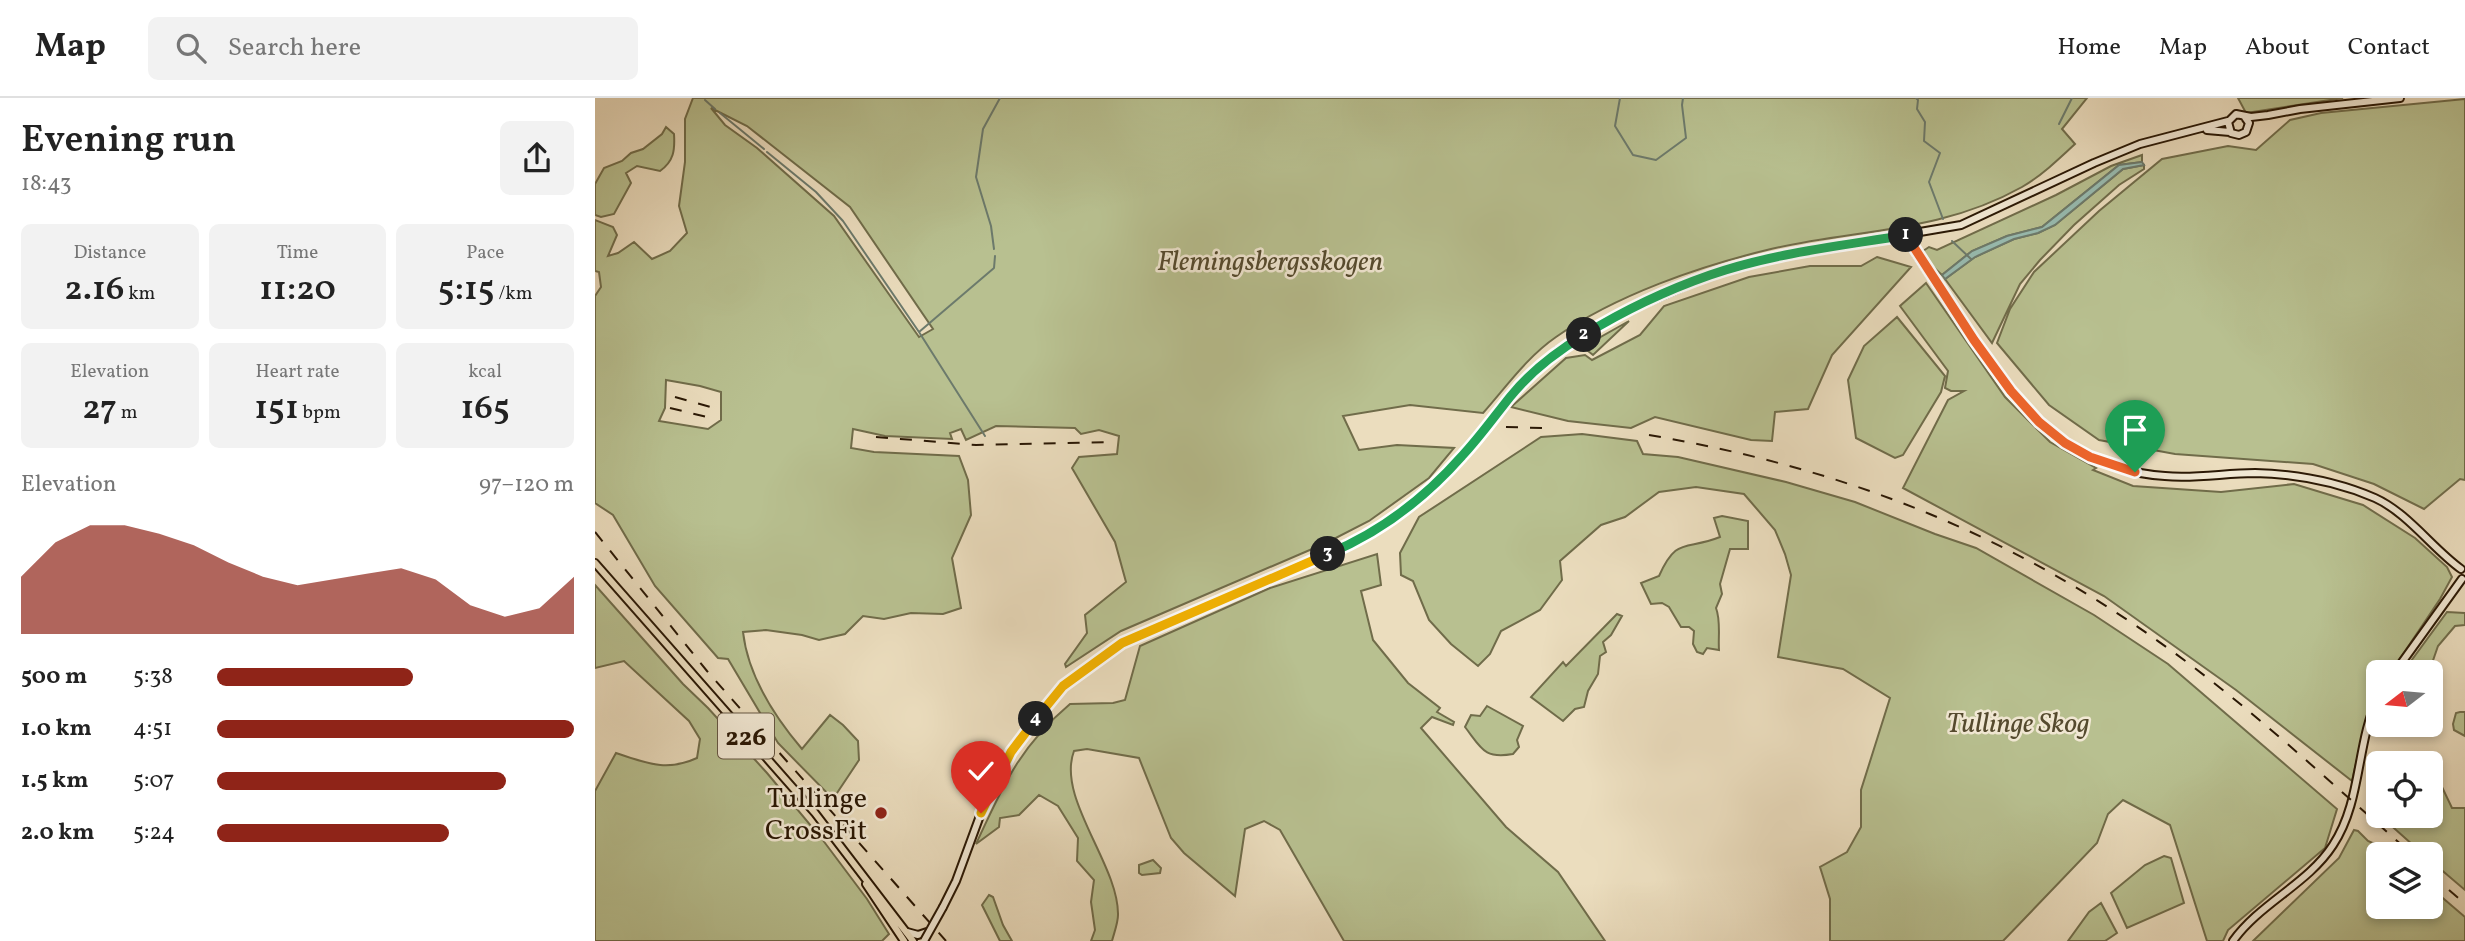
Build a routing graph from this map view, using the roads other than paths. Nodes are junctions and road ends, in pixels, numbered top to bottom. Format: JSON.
{"nodes":[{"id":1,"x":2400,"y":98,"type":"edge"},
{"id":2,"x":2244,"y":116,"type":"junction"},
{"id":3,"x":2268,"y":116,"type":"junction"},
{"id":4,"x":2228,"y":121,"type":"junction"},
{"id":5,"x":2249,"y":127,"type":"junction"},
{"id":6,"x":2198,"y":130,"type":"junction"},
{"id":7,"x":2230,"y":132,"type":"junction"},
{"id":8,"x":1908,"y":235,"type":"junction"},
{"id":9,"x":595,"y":564,"type":"edge"},
{"id":10,"x":2463,"y":568,"type":"edge"},
{"id":11,"x":2463,"y":580,"type":"edge"},
{"id":12,"x":2404,"y":660,"type":"edge"},
{"id":13,"x":2366,"y":737,"type":"edge"},
{"id":14,"x":846,"y":853,"type":"junction"},
{"id":15,"x":943,"y":907,"type":"junction"},
{"id":16,"x":919,"y":939,"type":"edge"},
{"id":17,"x":904,"y":941,"type":"edge"},
{"id":18,"x":2233,"y":941,"type":"edge"}],
"edges":[{"from":1,"to":3,"type":"street"},
{"from":2,"to":3,"type":"street"},
{"from":2,"to":4,"type":"street"},
{"from":2,"to":5,"type":"street"},
{"from":3,"to":5,"type":"street"},
{"from":4,"to":6,"type":"street"},
{"from":4,"to":7,"type":"street"},
{"from":5,"to":7,"type":"street"},
{"from":6,"to":7,"type":"street"},
{"from":6,"to":8,"type":"street"},
{"from":8,"to":10,"type":"street"},
{"from":8,"to":15,"type":"street"},
{"from":9,"to":14,"type":"main road","number":"226"},
{"from":10,"to":11,"type":"street"},
{"from":11,"to":12,"type":"street"},
{"from":13,"to":18,"type":"street"},
{"from":14,"to":16,"type":"main road","number":"226"},
{"from":14,"to":17,"type":"main road","number":"226"},
{"from":15,"to":16,"type":"street","bridge":true},
{"from":15,"to":16,"type":"street","bridge":true}]}
